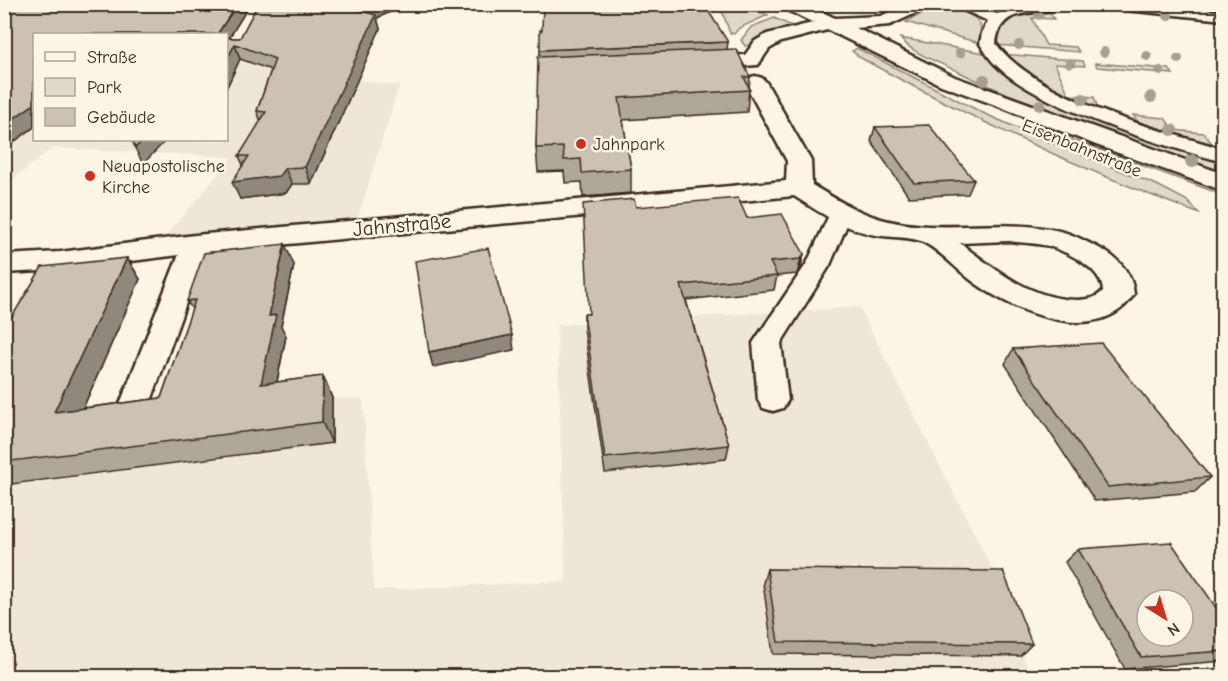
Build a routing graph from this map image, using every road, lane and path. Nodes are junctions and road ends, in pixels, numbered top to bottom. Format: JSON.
{"nodes":[{"id":1,"x":789,"y":4,"type":"edge"},
{"id":2,"x":870,"y":4,"type":"edge"},
{"id":3,"x":921,"y":4,"type":"edge"},
{"id":4,"x":957,"y":4,"type":"edge"},
{"id":5,"x":1056,"y":4,"type":"edge"},
{"id":6,"x":1106,"y":4,"type":"edge"},
{"id":7,"x":1020,"y":7,"type":"edge"},
{"id":8,"x":1224,"y":16,"type":"edge"},
{"id":9,"x":998,"y":20,"type":"junction"},
{"id":10,"x":833,"y":23,"type":"junction"},
{"id":11,"x":680,"y":64,"type":"edge"},
{"id":12,"x":948,"y":81,"type":"junction"},
{"id":13,"x":756,"y":82,"type":"dead end"},
{"id":14,"x":1224,"y":156,"type":"edge"},
{"id":15,"x":1224,"y":183,"type":"edge"},
{"id":16,"x":799,"y":188,"type":"junction"},
{"id":17,"x":1224,"y":201,"type":"edge"},
{"id":18,"x":841,"y":213,"type":"junction"},
{"id":19,"x":933,"y":235,"type":"junction"},
{"id":20,"x":195,"y":244,"type":"junction"},
{"id":21,"x":4,"y":264,"type":"edge"},
{"id":22,"x":773,"y":400,"type":"dead end"},
{"id":23,"x":135,"y":404,"type":"edge"}],
"edges":[{"from":1,"to":10,"type":"street","name":"Eisenbahnstraße"},
{"from":2,"to":10,"type":"street"},
{"from":3,"to":10,"type":"street"},
{"from":4,"to":9,"type":"lane"},
{"from":5,"to":7,"type":"lane"},
{"from":6,"to":8,"type":"lane"},
{"from":7,"to":9,"type":"lane"},
{"from":9,"to":14,"type":"lane"},
{"from":10,"to":11,"type":"street"},
{"from":10,"to":12,"type":"street","name":"Eisenbahnstraße"},
{"from":12,"to":15,"type":"street","name":"Eisenbahnstraße"},
{"from":12,"to":17,"type":"street","name":"Eisenbahnstraße"},
{"from":13,"to":16,"type":"street"},
{"from":16,"to":18,"type":"street"},
{"from":16,"to":20,"type":"street","name":"Jahnstraße"},
{"from":18,"to":19,"type":"street"},
{"from":18,"to":22,"type":"lane"},
{"from":19,"to":19,"type":"street"},
{"from":20,"to":21,"type":"street","name":"Jahnstraße"},
{"from":20,"to":23,"type":"lane"}]}
